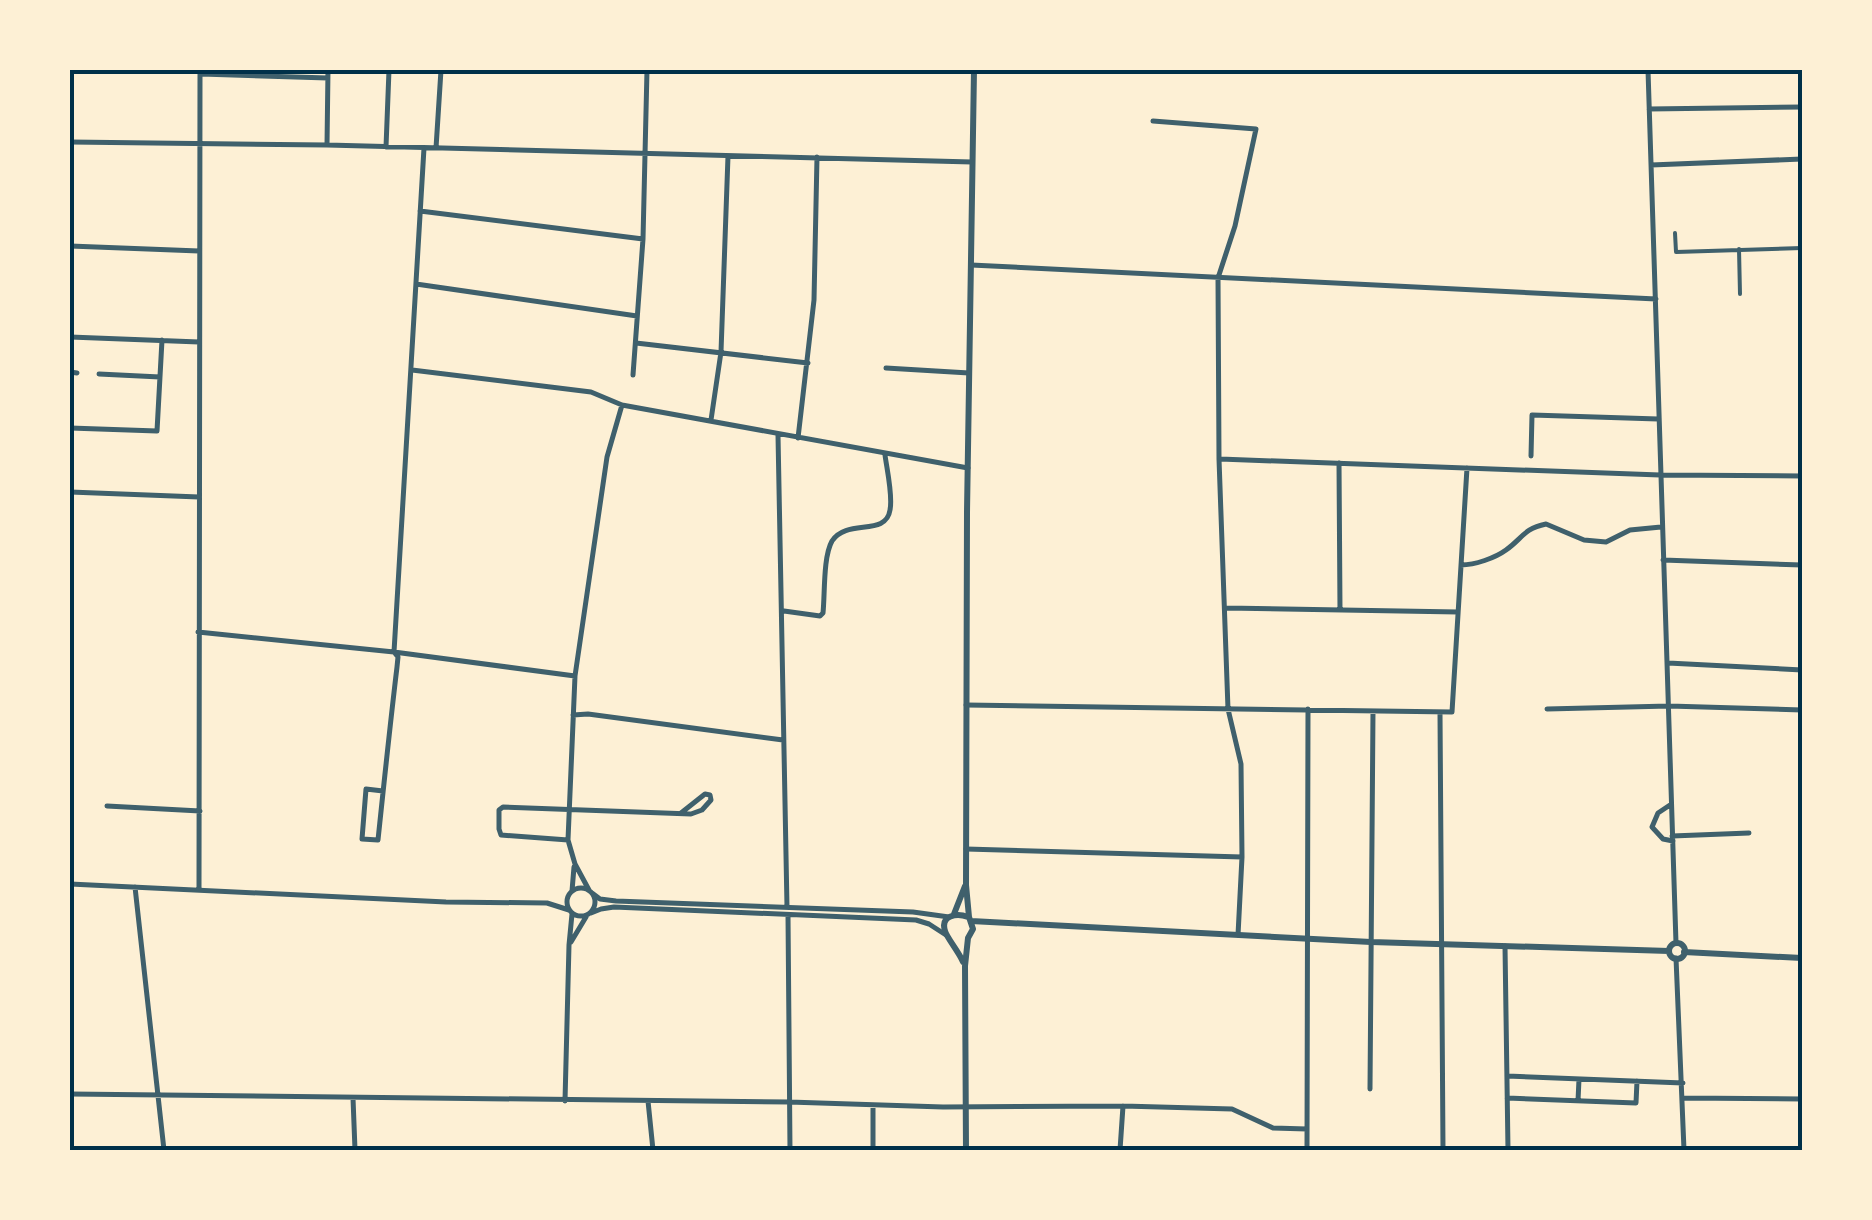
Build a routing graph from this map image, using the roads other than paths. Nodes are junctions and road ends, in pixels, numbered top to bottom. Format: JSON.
{"nodes":[{"id":1,"x":388,"y":70,"type":"edge"},
{"id":2,"x":441,"y":70,"type":"edge"},
{"id":3,"x":648,"y":70,"type":"edge"},
{"id":4,"x":974,"y":70,"type":"edge"},
{"id":5,"x":1648,"y":70,"type":"edge"},
{"id":6,"x":200,"y":72,"type":"edge"},
{"id":7,"x":262,"y":73,"type":"edge"},
{"id":8,"x":328,"y":74,"type":"edge"},
{"id":9,"x":1802,"y":107,"type":"edge"},
{"id":10,"x":1650,"y":109,"type":"junction"},
{"id":11,"x":1153,"y":121,"type":"dead end"},
{"id":12,"x":70,"y":142,"type":"edge"},
{"id":13,"x":200,"y":142,"type":"junction"},
{"id":14,"x":327,"y":145,"type":"junction"},
{"id":15,"x":386,"y":147,"type":"junction"},
{"id":16,"x":424,"y":148,"type":"junction"},
{"id":17,"x":436,"y":148,"type":"junction"},
{"id":18,"x":646,"y":149,"type":"junction"},
{"id":19,"x":728,"y":156,"type":"junction"},
{"id":20,"x":818,"y":158,"type":"junction"},
{"id":21,"x":1802,"y":160,"type":"edge"},
{"id":22,"x":972,"y":162,"type":"junction"},
{"id":23,"x":1651,"y":166,"type":"junction"},
{"id":24,"x":420,"y":211,"type":"junction"},
{"id":25,"x":1674,"y":233,"type":"dead end"},
{"id":26,"x":643,"y":239,"type":"junction"},
{"id":27,"x":70,"y":246,"type":"edge"},
{"id":28,"x":1802,"y":248,"type":"edge"},
{"id":29,"x":1739,"y":250,"type":"junction"},
{"id":30,"x":199,"y":251,"type":"junction"},
{"id":31,"x":971,"y":265,"type":"junction"},
{"id":32,"x":1218,"y":278,"type":"junction"},
{"id":33,"x":416,"y":284,"type":"junction"},
{"id":34,"x":1740,"y":294,"type":"dead end"},
{"id":35,"x":1656,"y":299,"type":"junction"},
{"id":36,"x":638,"y":316,"type":"junction"},
{"id":37,"x":70,"y":337,"type":"edge"},
{"id":38,"x":162,"y":340,"type":"junction"},
{"id":39,"x":199,"y":342,"type":"junction"},
{"id":40,"x":636,"y":344,"type":"junction"},
{"id":41,"x":721,"y":352,"type":"junction"},
{"id":42,"x":808,"y":362,"type":"junction"},
{"id":43,"x":886,"y":368,"type":"dead end"},
{"id":44,"x":412,"y":370,"type":"junction"},
{"id":45,"x":99,"y":374,"type":"dead end"},
{"id":46,"x":970,"y":374,"type":"junction"},
{"id":47,"x":633,"y":375,"type":"dead end"},
{"id":48,"x":160,"y":377,"type":"junction"},
{"id":49,"x":622,"y":405,"type":"junction"},
{"id":50,"x":1659,"y":419,"type":"junction"},
{"id":51,"x":710,"y":420,"type":"junction"},
{"id":52,"x":70,"y":428,"type":"edge"},
{"id":53,"x":778,"y":435,"type":"junction"},
{"id":54,"x":798,"y":438,"type":"junction"},
{"id":55,"x":885,"y":455,"type":"junction"},
{"id":56,"x":1531,"y":456,"type":"dead end"},
{"id":57,"x":1220,"y":459,"type":"junction"},
{"id":58,"x":1339,"y":462,"type":"junction"},
{"id":59,"x":968,"y":468,"type":"junction"},
{"id":60,"x":1467,"y":468,"type":"junction"},
{"id":61,"x":1660,"y":476,"type":"junction"},
{"id":62,"x":1802,"y":476,"type":"edge"},
{"id":63,"x":70,"y":492,"type":"edge"},
{"id":64,"x":199,"y":497,"type":"junction"},
{"id":65,"x":1661,"y":527,"type":"junction"},
{"id":66,"x":1663,"y":560,"type":"junction"},
{"id":67,"x":1461,"y":565,"type":"junction"},
{"id":68,"x":1802,"y":565,"type":"edge"},
{"id":69,"x":1226,"y":608,"type":"junction"},
{"id":70,"x":1340,"y":610,"type":"junction"},
{"id":71,"x":783,"y":611,"type":"junction"},
{"id":72,"x":1458,"y":612,"type":"junction"},
{"id":73,"x":198,"y":632,"type":"junction"},
{"id":74,"x":394,"y":652,"type":"junction"},
{"id":75,"x":1668,"y":663,"type":"junction"},
{"id":76,"x":1802,"y":670,"type":"edge"},
{"id":77,"x":575,"y":676,"type":"junction"},
{"id":78,"x":966,"y":705,"type":"junction"},
{"id":79,"x":1669,"y":706,"type":"junction"},
{"id":80,"x":1228,"y":709,"type":"junction"},
{"id":81,"x":1308,"y":709,"type":"junction"},
{"id":82,"x":1547,"y":709,"type":"dead end"},
{"id":83,"x":1802,"y":710,"type":"edge"},
{"id":84,"x":1374,"y":711,"type":"junction"},
{"id":85,"x":1440,"y":712,"type":"junction"},
{"id":86,"x":573,"y":714,"type":"junction"},
{"id":87,"x":783,"y":740,"type":"junction"},
{"id":88,"x":383,"y":791,"type":"junction"},
{"id":89,"x":1671,"y":805,"type":"junction"},
{"id":90,"x":108,"y":806,"type":"dead end"},
{"id":91,"x":570,"y":810,"type":"junction"},
{"id":92,"x":200,"y":811,"type":"junction"},
{"id":93,"x":681,"y":813,"type":"junction"},
{"id":94,"x":1749,"y":834,"type":"dead end"},
{"id":95,"x":1673,"y":838,"type":"junction"},
{"id":96,"x":568,"y":840,"type":"junction"},
{"id":97,"x":966,"y":849,"type":"junction"},
{"id":98,"x":1242,"y":857,"type":"junction"},
{"id":99,"x":574,"y":864,"type":"junction"},
{"id":100,"x":70,"y":884,"type":"edge"},
{"id":101,"x":966,"y":885,"type":"junction"},
{"id":102,"x":136,"y":886,"type":"junction"},
{"id":103,"x":200,"y":889,"type":"junction"},
{"id":104,"x":590,"y":892,"type":"junction"},
{"id":105,"x":570,"y":894,"type":"junction"},
{"id":106,"x":547,"y":903,"type":"junction"},
{"id":107,"x":787,"y":907,"type":"junction"},
{"id":108,"x":570,"y":912,"type":"junction"},
{"id":109,"x":589,"y":914,"type":"junction"},
{"id":110,"x":788,"y":915,"type":"junction"},
{"id":111,"x":952,"y":916,"type":"junction"},
{"id":112,"x":970,"y":919,"type":"junction"},
{"id":113,"x":1000,"y":923,"type":"junction"},
{"id":114,"x":970,"y":936,"type":"junction"},
{"id":115,"x":1238,"y":936,"type":"junction"},
{"id":116,"x":950,"y":938,"type":"junction"},
{"id":117,"x":1308,"y":938,"type":"junction"},
{"id":118,"x":1371,"y":942,"type":"junction"},
{"id":119,"x":1676,"y":943,"type":"junction"},
{"id":120,"x":1442,"y":944,"type":"junction"},
{"id":121,"x":570,"y":945,"type":"junction"},
{"id":122,"x":1505,"y":946,"type":"junction"},
{"id":123,"x":1669,"y":951,"type":"junction"},
{"id":124,"x":1684,"y":952,"type":"junction"},
{"id":125,"x":1676,"y":958,"type":"junction"},
{"id":126,"x":1802,"y":958,"type":"edge"},
{"id":127,"x":965,"y":966,"type":"junction"},
{"id":128,"x":1507,"y":1076,"type":"junction"},
{"id":129,"x":1579,"y":1079,"type":"junction"},
{"id":130,"x":1637,"y":1082,"type":"junction"},
{"id":131,"x":1683,"y":1083,"type":"junction"},
{"id":132,"x":1370,"y":1089,"type":"dead end"},
{"id":133,"x":70,"y":1094,"type":"edge"},
{"id":134,"x":158,"y":1096,"type":"junction"},
{"id":135,"x":353,"y":1098,"type":"junction"},
{"id":136,"x":1507,"y":1098,"type":"junction"},
{"id":137,"x":1684,"y":1098,"type":"junction"},
{"id":138,"x":1802,"y":1099,"type":"edge"},
{"id":139,"x":1578,"y":1100,"type":"junction"},
{"id":140,"x":565,"y":1101,"type":"junction"},
{"id":141,"x":648,"y":1101,"type":"junction"},
{"id":142,"x":789,"y":1102,"type":"junction"},
{"id":143,"x":873,"y":1105,"type":"junction"},
{"id":144,"x":1122,"y":1106,"type":"junction"},
{"id":145,"x":966,"y":1107,"type":"junction"},
{"id":146,"x":1307,"y":1129,"type":"junction"},
{"id":147,"x":164,"y":1150,"type":"edge"},
{"id":148,"x":355,"y":1150,"type":"edge"},
{"id":149,"x":653,"y":1150,"type":"edge"},
{"id":150,"x":790,"y":1150,"type":"edge"},
{"id":151,"x":874,"y":1150,"type":"edge"},
{"id":152,"x":966,"y":1150,"type":"edge"},
{"id":153,"x":1120,"y":1150,"type":"edge"},
{"id":154,"x":1306,"y":1150,"type":"edge"},
{"id":155,"x":1444,"y":1150,"type":"edge"},
{"id":156,"x":1508,"y":1150,"type":"edge"},
{"id":157,"x":1684,"y":1150,"type":"edge"}],
"edges":[{"from":1,"to":15,"type":"street"},
{"from":2,"to":17,"type":"street"},
{"from":3,"to":18,"type":"street"},
{"from":4,"to":22,"type":"street"},
{"from":5,"to":10,"type":"street"},
{"from":6,"to":7,"type":"street"},
{"from":6,"to":13,"type":"street"},
{"from":7,"to":8,"type":"street"},
{"from":8,"to":14,"type":"street"},
{"from":9,"to":10,"type":"street"},
{"from":10,"to":23,"type":"street"},
{"from":11,"to":32,"type":"street"},
{"from":12,"to":13,"type":"street"},
{"from":13,"to":14,"type":"street"},
{"from":13,"to":30,"type":"street"},
{"from":14,"to":15,"type":"street"},
{"from":15,"to":16,"type":"street"},
{"from":16,"to":17,"type":"street"},
{"from":16,"to":24,"type":"street"},
{"from":17,"to":18,"type":"street"},
{"from":18,"to":19,"type":"street"},
{"from":18,"to":26,"type":"street"},
{"from":19,"to":20,"type":"street"},
{"from":19,"to":41,"type":"street"},
{"from":20,"to":22,"type":"street"},
{"from":20,"to":42,"type":"street"},
{"from":21,"to":23,"type":"street"},
{"from":22,"to":31,"type":"street"},
{"from":23,"to":35,"type":"street"},
{"from":24,"to":26,"type":"street"},
{"from":24,"to":33,"type":"street"},
{"from":25,"to":29,"type":"street"},
{"from":26,"to":36,"type":"street"},
{"from":27,"to":30,"type":"street"},
{"from":28,"to":29,"type":"street"},
{"from":29,"to":34,"type":"street"},
{"from":30,"to":39,"type":"street"},
{"from":31,"to":32,"type":"street"},
{"from":31,"to":46,"type":"street"},
{"from":32,"to":35,"type":"street"},
{"from":32,"to":57,"type":"street"},
{"from":33,"to":36,"type":"street"},
{"from":33,"to":44,"type":"street"},
{"from":35,"to":50,"type":"street"},
{"from":36,"to":40,"type":"street"},
{"from":37,"to":38,"type":"street"},
{"from":38,"to":39,"type":"street"},
{"from":38,"to":48,"type":"street"},
{"from":39,"to":64,"type":"street"},
{"from":40,"to":41,"type":"street"},
{"from":40,"to":47,"type":"street"},
{"from":41,"to":42,"type":"street"},
{"from":41,"to":51,"type":"street"},
{"from":42,"to":54,"type":"street"},
{"from":43,"to":46,"type":"street"},
{"from":44,"to":49,"type":"street"},
{"from":44,"to":74,"type":"street"},
{"from":45,"to":48,"type":"street"},
{"from":46,"to":59,"type":"street"},
{"from":48,"to":52,"type":"street"},
{"from":49,"to":51,"type":"street"},
{"from":49,"to":77,"type":"street"},
{"from":50,"to":56,"type":"street"},
{"from":50,"to":61,"type":"street"},
{"from":51,"to":53,"type":"street"},
{"from":53,"to":54,"type":"street"},
{"from":53,"to":71,"type":"street"},
{"from":54,"to":55,"type":"street"},
{"from":55,"to":59,"type":"street"},
{"from":55,"to":71,"type":"street"},
{"from":57,"to":58,"type":"street"},
{"from":57,"to":69,"type":"street"},
{"from":58,"to":60,"type":"street"},
{"from":58,"to":70,"type":"street"},
{"from":59,"to":78,"type":"street"},
{"from":60,"to":61,"type":"street"},
{"from":60,"to":67,"type":"street"},
{"from":61,"to":62,"type":"street"},
{"from":61,"to":65,"type":"street"},
{"from":63,"to":64,"type":"street"},
{"from":64,"to":73,"type":"street"},
{"from":65,"to":66,"type":"street"},
{"from":65,"to":67,"type":"street"},
{"from":66,"to":68,"type":"street"},
{"from":66,"to":75,"type":"street"},
{"from":67,"to":72,"type":"street"},
{"from":69,"to":70,"type":"street"},
{"from":69,"to":80,"type":"street"},
{"from":70,"to":72,"type":"street"},
{"from":71,"to":87,"type":"street"},
{"from":72,"to":85,"type":"street"},
{"from":73,"to":74,"type":"street"},
{"from":73,"to":92,"type":"street"},
{"from":74,"to":77,"type":"street"},
{"from":74,"to":88,"type":"street"},
{"from":75,"to":76,"type":"street"},
{"from":75,"to":79,"type":"street"},
{"from":77,"to":86,"type":"street"},
{"from":78,"to":80,"type":"street"},
{"from":78,"to":97,"type":"street"},
{"from":79,"to":82,"type":"street"},
{"from":79,"to":83,"type":"street"},
{"from":79,"to":89,"type":"street"},
{"from":80,"to":81,"type":"street"},
{"from":80,"to":98,"type":"street"},
{"from":81,"to":84,"type":"street"},
{"from":81,"to":117,"type":"street"},
{"from":84,"to":85,"type":"street"},
{"from":84,"to":118,"type":"street"},
{"from":85,"to":120,"type":"street"},
{"from":86,"to":87,"type":"street"},
{"from":86,"to":91,"type":"street"},
{"from":87,"to":107,"type":"street"},
{"from":88,"to":88,"type":"street"},
{"from":89,"to":95,"type":"street"},
{"from":89,"to":95,"type":"street"},
{"from":90,"to":92,"type":"street"},
{"from":91,"to":93,"type":"street"},
{"from":91,"to":96,"type":"street"},
{"from":91,"to":96,"type":"street"},
{"from":92,"to":103,"type":"street"},
{"from":93,"to":93,"type":"street"},
{"from":94,"to":95,"type":"street"},
{"from":95,"to":119,"type":"street"},
{"from":96,"to":99,"type":"street"},
{"from":97,"to":98,"type":"street"},
{"from":97,"to":101,"type":"street"},
{"from":98,"to":115,"type":"street"},
{"from":99,"to":104,"type":"street"},
{"from":99,"to":105,"type":"street"},
{"from":100,"to":102,"type":"street"},
{"from":101,"to":111,"type":"street"},
{"from":101,"to":112,"type":"street"},
{"from":102,"to":103,"type":"street"},
{"from":102,"to":134,"type":"street"},
{"from":103,"to":106,"type":"street"},
{"from":104,"to":105,"type":"street"},
{"from":104,"to":107,"type":"street"},
{"from":104,"to":109,"type":"street"},
{"from":105,"to":106,"type":"street"},
{"from":105,"to":108,"type":"street"},
{"from":106,"to":108,"type":"street"},
{"from":107,"to":111,"type":"street"},
{"from":108,"to":109,"type":"street"},
{"from":108,"to":121,"type":"street"},
{"from":109,"to":110,"type":"street"},
{"from":109,"to":121,"type":"street"},
{"from":110,"to":116,"type":"street"},
{"from":110,"to":142,"type":"street"},
{"from":111,"to":112,"type":"street"},
{"from":111,"to":116,"type":"street"},
{"from":112,"to":113,"type":"street"},
{"from":112,"to":114,"type":"street"},
{"from":113,"to":114,"type":"street"},
{"from":113,"to":115,"type":"street"},
{"from":114,"to":116,"type":"street"},
{"from":114,"to":127,"type":"street"},
{"from":115,"to":117,"type":"street"},
{"from":116,"to":127,"type":"street"},
{"from":117,"to":118,"type":"street"},
{"from":117,"to":146,"type":"street"},
{"from":118,"to":120,"type":"street"},
{"from":118,"to":132,"type":"street"},
{"from":119,"to":123,"type":"street"},
{"from":119,"to":124,"type":"street"},
{"from":120,"to":122,"type":"street"},
{"from":120,"to":155,"type":"street"},
{"from":121,"to":140,"type":"street"},
{"from":122,"to":123,"type":"street"},
{"from":122,"to":128,"type":"street"},
{"from":123,"to":125,"type":"street"},
{"from":124,"to":125,"type":"street"},
{"from":124,"to":126,"type":"street"},
{"from":125,"to":131,"type":"street"},
{"from":127,"to":145,"type":"street"},
{"from":128,"to":129,"type":"street"},
{"from":128,"to":136,"type":"street"},
{"from":129,"to":130,"type":"street"},
{"from":129,"to":139,"type":"street"},
{"from":130,"to":131,"type":"street"},
{"from":130,"to":139,"type":"street"},
{"from":131,"to":137,"type":"street"},
{"from":133,"to":134,"type":"street"},
{"from":134,"to":135,"type":"street"},
{"from":134,"to":147,"type":"street"},
{"from":135,"to":140,"type":"street"},
{"from":135,"to":148,"type":"street"},
{"from":136,"to":139,"type":"street"},
{"from":136,"to":156,"type":"street"},
{"from":137,"to":138,"type":"street"},
{"from":137,"to":157,"type":"street"},
{"from":140,"to":141,"type":"street"},
{"from":141,"to":142,"type":"street"},
{"from":141,"to":149,"type":"street"},
{"from":142,"to":143,"type":"street"},
{"from":142,"to":150,"type":"street"},
{"from":143,"to":145,"type":"street"},
{"from":143,"to":151,"type":"street"},
{"from":144,"to":145,"type":"street"},
{"from":144,"to":146,"type":"street"},
{"from":144,"to":153,"type":"street"},
{"from":145,"to":152,"type":"street"},
{"from":146,"to":154,"type":"street"}]}
